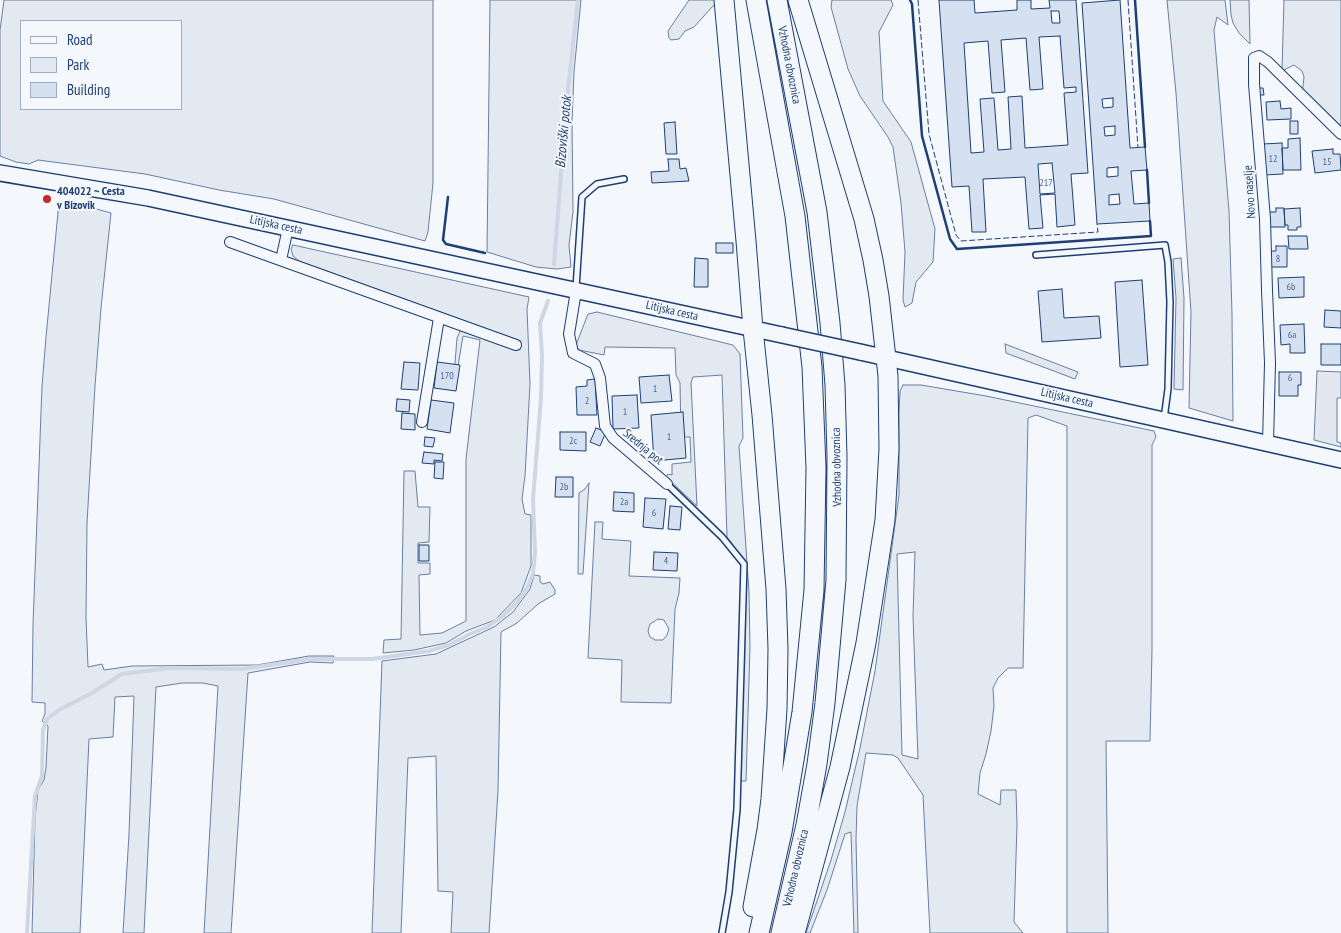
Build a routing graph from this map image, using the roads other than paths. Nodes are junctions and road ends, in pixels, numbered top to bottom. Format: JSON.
{"nodes":[{"id":1,"x":724,"y":0,"type":"edge"},
{"id":2,"x":756,"y":0,"type":"edge"},
{"id":3,"x":777,"y":0,"type":"edge"},
{"id":4,"x":798,"y":0,"type":"edge"},
{"id":5,"x":1341,"y":134,"type":"edge"},
{"id":6,"x":0,"y":173,"type":"edge"},
{"id":7,"x":624,"y":179,"type":"dead end"},
{"id":8,"x":288,"y":228,"type":"junction"},
{"id":9,"x":230,"y":242,"type":"dead end"},
{"id":10,"x":1036,"y":255,"type":"dead end"},
{"id":11,"x":281,"y":260,"type":"junction"},
{"id":12,"x":576,"y":291,"type":"junction"},
{"id":13,"x":439,"y":318,"type":"junction"},
{"id":14,"x":752,"y":329,"type":"junction"},
{"id":15,"x":516,"y":345,"type":"dead end"},
{"id":16,"x":886,"y":358,"type":"junction"},
{"id":17,"x":1164,"y":420,"type":"junction"},
{"id":18,"x":422,"y":422,"type":"dead end"},
{"id":19,"x":1268,"y":443,"type":"junction"},
{"id":20,"x":1341,"y":460,"type":"edge"},
{"id":21,"x":668,"y":484,"type":"joint"},
{"id":22,"x":722,"y":933,"type":"edge"},
{"id":23,"x":747,"y":933,"type":"edge"},
{"id":24,"x":758,"y":933,"type":"edge"},
{"id":25,"x":781,"y":933,"type":"edge"},
{"id":26,"x":795,"y":933,"type":"edge"}],
"edges":[{"from":1,"to":14,"type":"highway"},
{"from":2,"to":24,"type":"highway","name":"Vzhodna obvoznica"},
{"from":3,"to":25,"type":"highway","name":"Vzhodna obvoznica"},
{"from":4,"to":16,"type":"highway"},
{"from":5,"to":19,"type":"street","name":"Novo naselje"},
{"from":6,"to":8,"type":"main road","name":"Litijska cesta"},
{"from":7,"to":12,"type":"lane"},
{"from":8,"to":11,"type":"street"},
{"from":8,"to":12,"type":"main road","name":"Litijska cesta"},
{"from":9,"to":11,"type":"street"},
{"from":10,"to":17,"type":"lane"},
{"from":11,"to":13,"type":"street"},
{"from":12,"to":14,"type":"main road","name":"Litijska cesta"},
{"from":12,"to":21,"type":"street","name":"Srednja pot"},
{"from":13,"to":15,"type":"street"},
{"from":13,"to":18,"type":"street"},
{"from":14,"to":16,"type":"main road","name":"Litijska cesta","bridge":true},
{"from":14,"to":23,"type":"highway"},
{"from":16,"to":17,"type":"main road","name":"Litijska cesta"},
{"from":16,"to":26,"type":"highway"},
{"from":17,"to":19,"type":"main road","name":"Litijska cesta"},
{"from":19,"to":20,"type":"main road","name":"Litijska cesta"},
{"from":21,"to":22,"type":"lane"}]}
